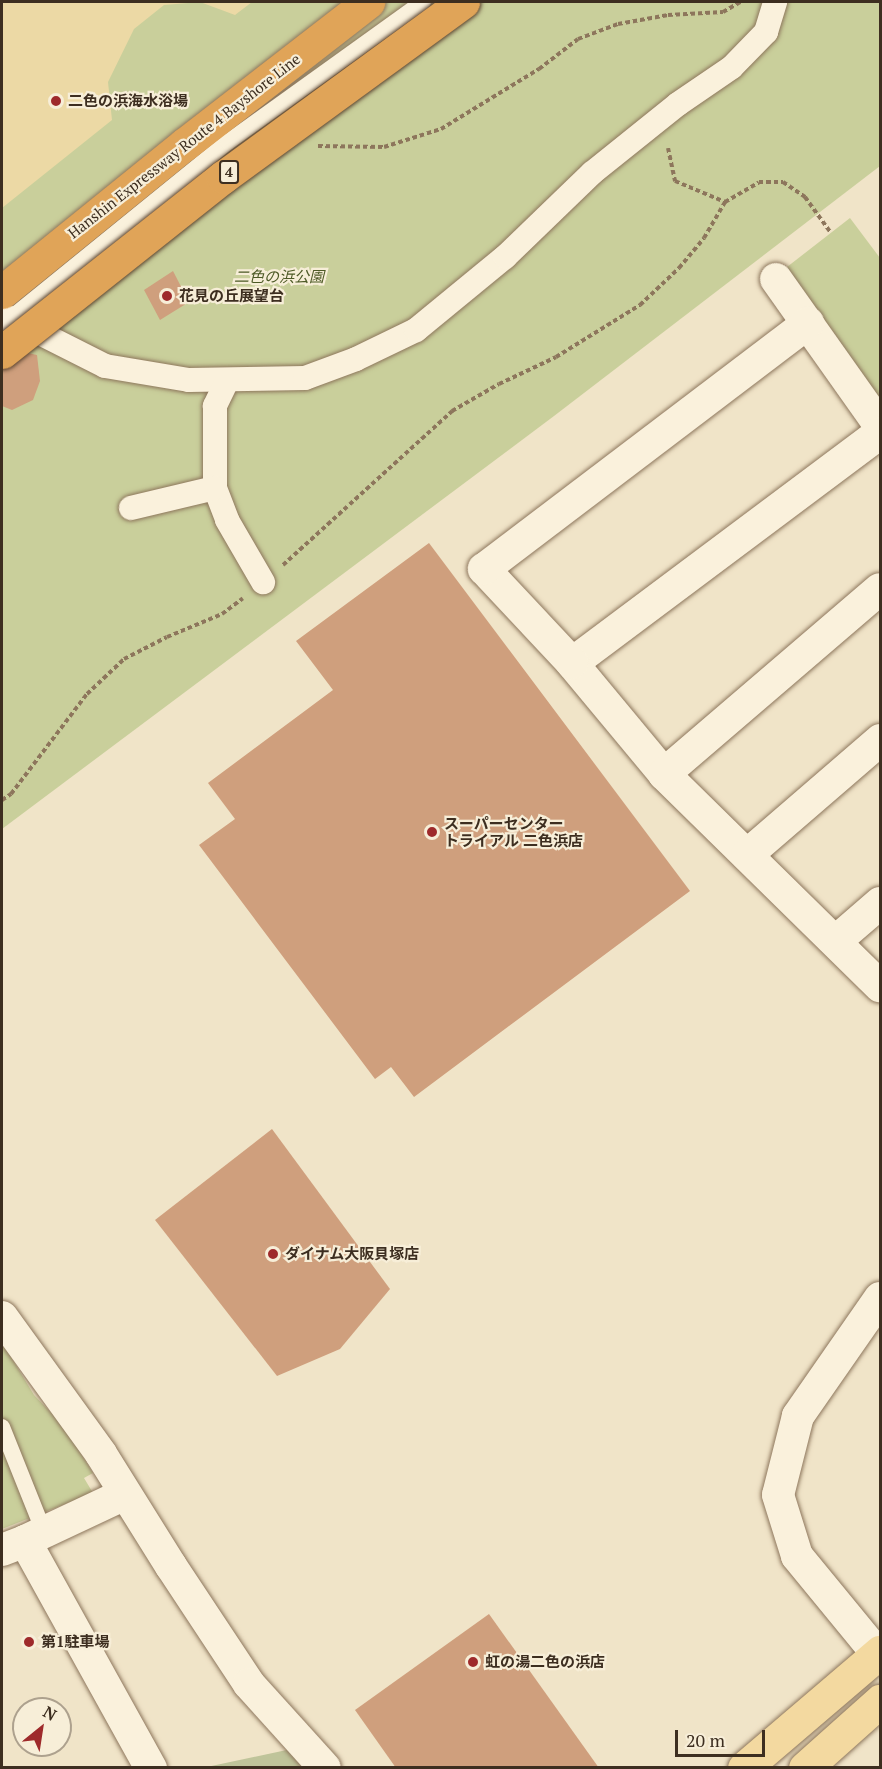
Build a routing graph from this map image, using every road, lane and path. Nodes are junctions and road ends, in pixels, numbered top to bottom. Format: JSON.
{"nodes":[{"id":1,"x":368,"y":2,"type":"edge"},
{"id":2,"x":423,"y":2,"type":"edge"},
{"id":3,"x":463,"y":2,"type":"edge"},
{"id":4,"x":740,"y":2,"type":"edge"},
{"id":5,"x":775,"y":2,"type":"edge"},
{"id":6,"x":678,"y":104,"type":"junction"},
{"id":7,"x":309,"y":146,"type":"dead end"},
{"id":8,"x":725,"y":202,"type":"junction"},
{"id":9,"x":831,"y":233,"type":"dead end"},
{"id":10,"x":776,"y":279,"type":"dead end"},
{"id":11,"x":4,"y":312,"type":"edge"},
{"id":12,"x":808,"y":323,"type":"junction"},
{"id":13,"x":2,"y":352,"type":"edge"},
{"id":14,"x":227,"y":381,"type":"junction"},
{"id":15,"x":880,"y":426,"type":"edge"},
{"id":16,"x":880,"y":433,"type":"edge"},
{"id":17,"x":215,"y":488,"type":"junction"},
{"id":18,"x":131,"y":508,"type":"dead end"},
{"id":19,"x":263,"y":582,"type":"junction"},
{"id":20,"x":880,"y":590,"type":"edge"},
{"id":21,"x":573,"y":663,"type":"junction"},
{"id":22,"x":880,"y":740,"type":"edge"},
{"id":23,"x":664,"y":774,"type":"junction"},
{"id":24,"x":2,"y":800,"type":"edge"},
{"id":25,"x":747,"y":855,"type":"junction"},
{"id":26,"x":880,"y":903,"type":"edge"},
{"id":27,"x":836,"y":941,"type":"junction"},
{"id":28,"x":880,"y":986,"type":"edge"},
{"id":29,"x":880,"y":1298,"type":"edge"},
{"id":30,"x":2,"y":1317,"type":"edge"},
{"id":31,"x":2,"y":1427,"type":"edge"},
{"id":32,"x":125,"y":1494,"type":"junction"},
{"id":33,"x":23,"y":1541,"type":"edge"},
{"id":34,"x":880,"y":1654,"type":"edge"},
{"id":35,"x":880,"y":1701,"type":"edge"},
{"id":36,"x":151,"y":1767,"type":"edge"},
{"id":37,"x":325,"y":1767,"type":"edge"},
{"id":38,"x":744,"y":1767,"type":"edge"},
{"id":39,"x":805,"y":1767,"type":"edge"}],
"edges":[{"from":1,"to":11,"type":"highway","name":"Hanshin Expressway Route 4 Bayshore Line"},
{"from":2,"to":11,"type":"lane"},
{"from":3,"to":13,"type":"highway","number":"4","bridge":true},
{"from":4,"to":7,"type":"path"},
{"from":5,"to":6,"type":"street"},
{"from":6,"to":8,"type":"path"},
{"from":6,"to":14,"type":"street"},
{"from":8,"to":9,"type":"path"},
{"from":8,"to":19,"type":"path"},
{"from":10,"to":12,"type":"street"},
{"from":11,"to":14,"type":"street"},
{"from":12,"to":15,"type":"street"},
{"from":12,"to":21,"type":"street"},
{"from":14,"to":17,"type":"street"},
{"from":16,"to":21,"type":"street"},
{"from":17,"to":18,"type":"street"},
{"from":17,"to":19,"type":"street"},
{"from":19,"to":24,"type":"path"},
{"from":20,"to":23,"type":"street"},
{"from":21,"to":23,"type":"street"},
{"from":22,"to":25,"type":"street"},
{"from":23,"to":25,"type":"street"},
{"from":25,"to":27,"type":"street"},
{"from":26,"to":27,"type":"street"},
{"from":27,"to":28,"type":"street"},
{"from":29,"to":34,"type":"street"},
{"from":30,"to":32,"type":"street"},
{"from":31,"to":33,"type":"lane"},
{"from":32,"to":33,"type":"street"},
{"from":32,"to":37,"type":"street"},
{"from":33,"to":36,"type":"street"},
{"from":34,"to":38,"type":"main road"},
{"from":35,"to":39,"type":"main road"}]}
